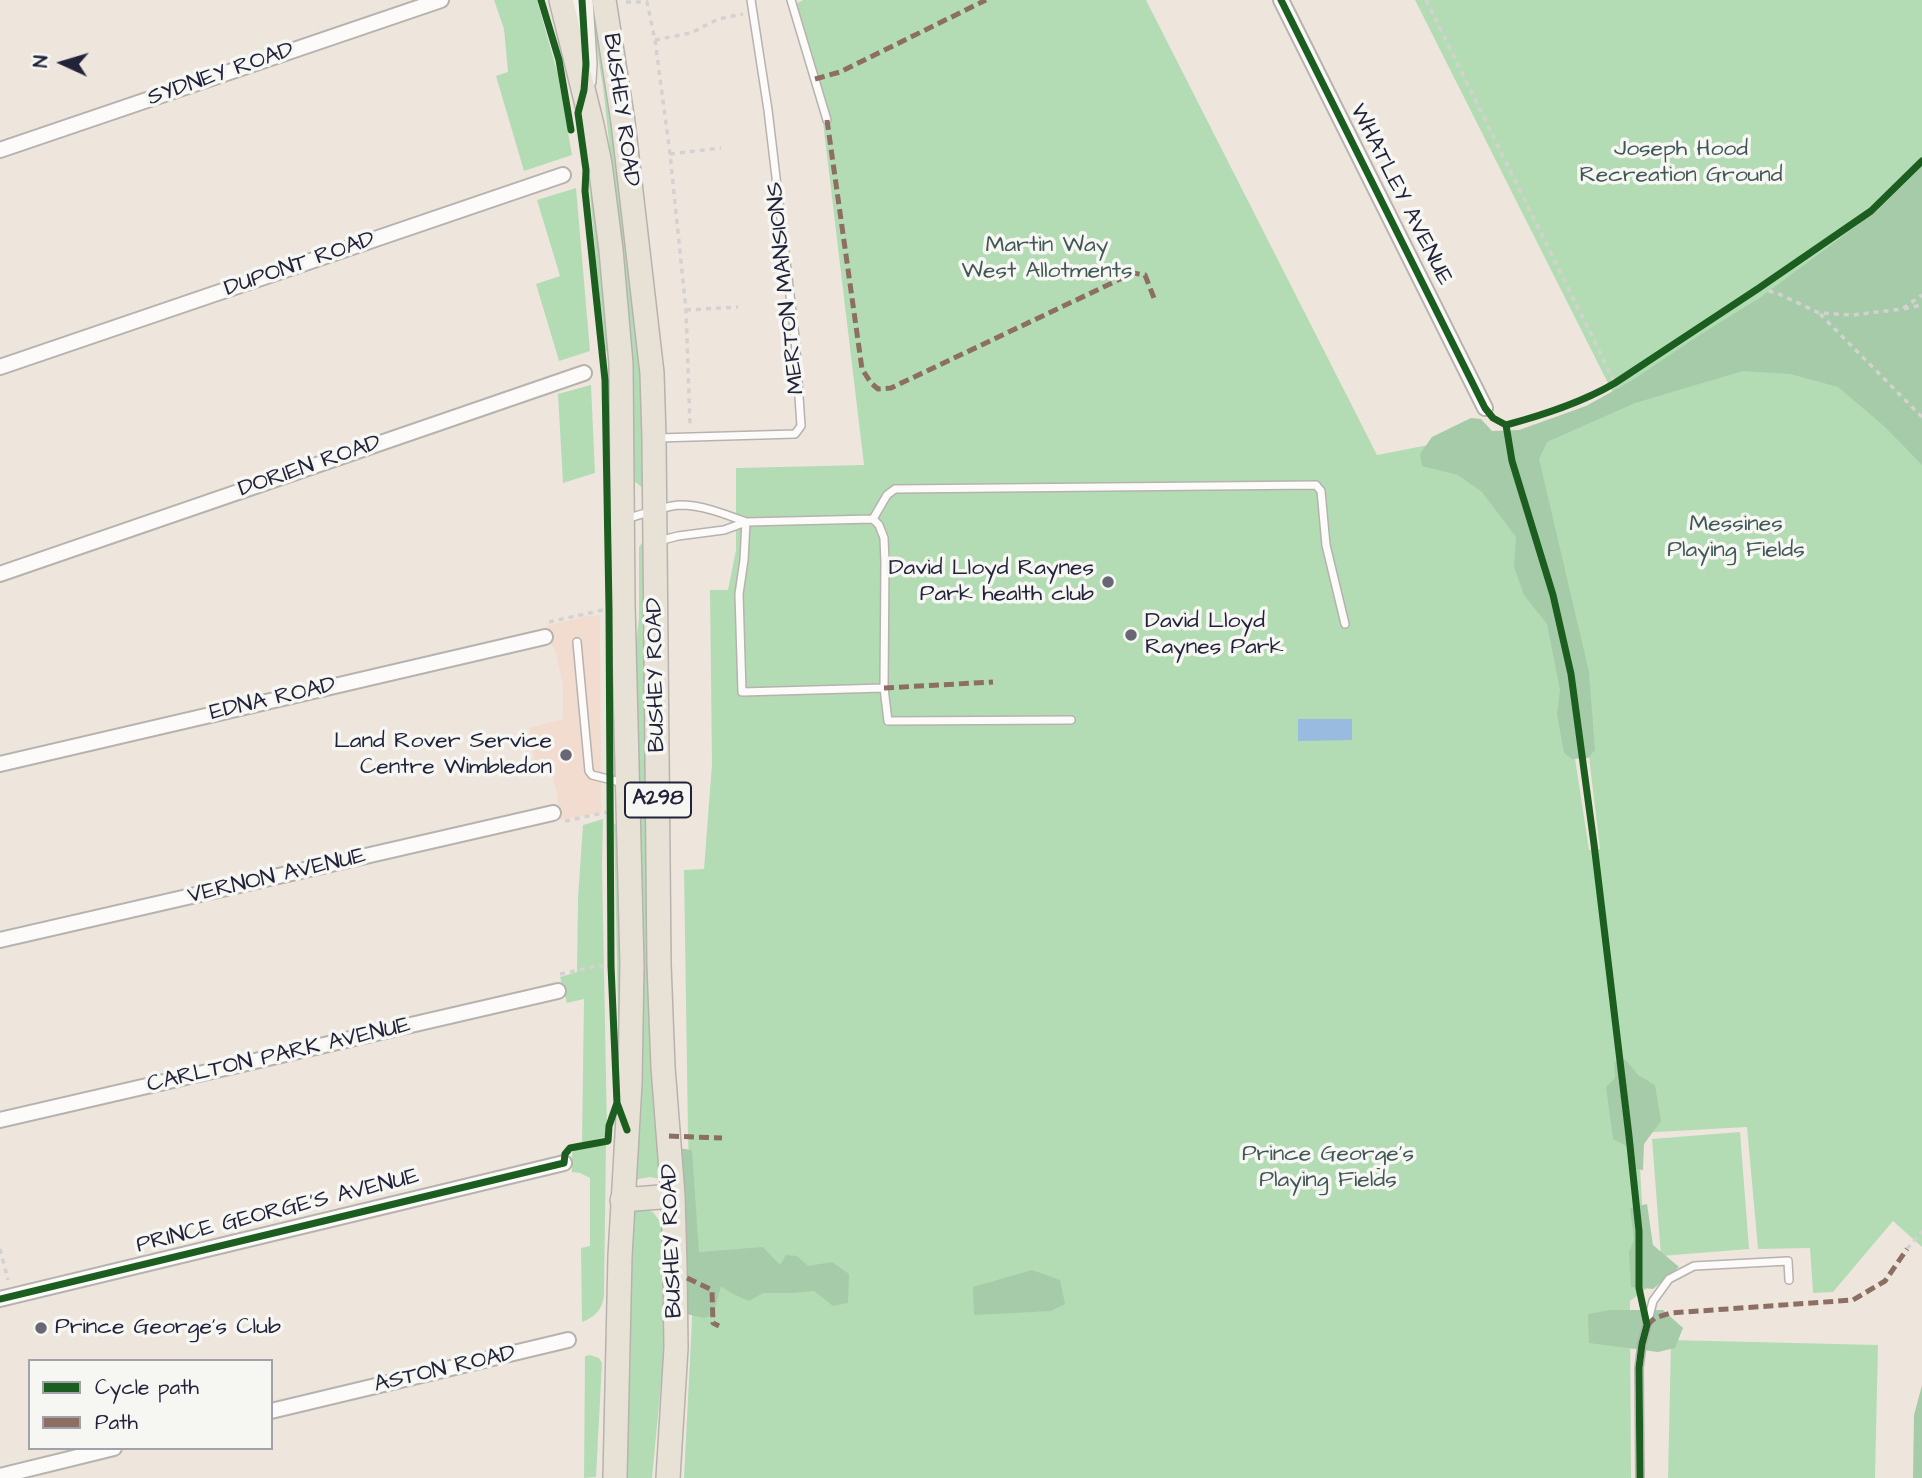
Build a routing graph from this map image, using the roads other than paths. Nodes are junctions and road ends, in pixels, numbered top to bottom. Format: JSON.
{"nodes":[{"id":1,"x":441,"y":0,"type":"edge"},
{"id":2,"x":561,"y":0,"type":"edge"},
{"id":3,"x":582,"y":0,"type":"edge"},
{"id":4,"x":751,"y":0,"type":"edge"},
{"id":5,"x":791,"y":0,"type":"edge"},
{"id":6,"x":1281,"y":0,"type":"edge"},
{"id":7,"x":615,"y":1,"type":"edge"},
{"id":8,"x":584,"y":90,"type":"junction"},
{"id":9,"x":827,"y":120,"type":"dead end"},
{"id":10,"x":0,"y":150,"type":"edge"},
{"id":11,"x":563,"y":175,"type":"dead end"},
{"id":12,"x":0,"y":368,"type":"edge"},
{"id":13,"x":584,"y":373,"type":"dead end"},
{"id":14,"x":1485,"y":408,"type":"dead end"},
{"id":15,"x":654,"y":438,"type":"junction"},
{"id":16,"x":655,"y":512,"type":"junction"},
{"id":17,"x":873,"y":519,"type":"junction"},
{"id":18,"x":622,"y":520,"type":"junction"},
{"id":19,"x":746,"y":522,"type":"junction"},
{"id":20,"x":655,"y":542,"type":"junction"},
{"id":21,"x":0,"y":574,"type":"edge"},
{"id":22,"x":1345,"y":624,"type":"dead end"},
{"id":23,"x":545,"y":637,"type":"road end"},
{"id":24,"x":577,"y":642,"type":"dead end"},
{"id":25,"x":884,"y":688,"type":"junction"},
{"id":26,"x":1071,"y":720,"type":"dead end"},
{"id":27,"x":0,"y":764,"type":"edge"},
{"id":28,"x":619,"y":782,"type":"junction"},
{"id":29,"x":554,"y":813,"type":"road end"},
{"id":30,"x":0,"y":940,"type":"edge"},
{"id":31,"x":558,"y":991,"type":"road end"},
{"id":32,"x":0,"y":1120,"type":"edge"},
{"id":33,"x":564,"y":1163,"type":"road end"},
{"id":34,"x":673,"y":1196,"type":"junction"},
{"id":35,"x":622,"y":1199,"type":"junction"},
{"id":36,"x":1789,"y":1280,"type":"dead end"},
{"id":37,"x":6,"y":1297,"type":"edge"},
{"id":38,"x":568,"y":1340,"type":"dead end"},
{"id":39,"x":273,"y":1411,"type":"edge"},
{"id":40,"x":106,"y":1450,"type":"edge"},
{"id":41,"x":0,"y":1476,"type":"edge"},
{"id":42,"x":615,"y":1478,"type":"edge"},
{"id":43,"x":668,"y":1478,"type":"edge"},
{"id":44,"x":1640,"y":1478,"type":"edge"}],
"edges":[{"from":1,"to":10,"type":"street","name":"SYDNEY ROAD"},
{"from":2,"to":8,"type":"main road","name":"BUSHEY ROAD","number":"A298"},
{"from":3,"to":8,"type":"main road","name":"BUSHEY ROAD"},
{"from":4,"to":15,"type":"lane","name":"MERTON MANSIONS"},
{"from":5,"to":9,"type":"lane"},
{"from":6,"to":14,"type":"street","name":"WHATLEY AVENUE"},
{"from":7,"to":15,"type":"main road","name":"BUSHEY ROAD","number":"A298"},
{"from":8,"to":18,"type":"main road","name":"BUSHEY ROAD","number":"A298"},
{"from":11,"to":12,"type":"street","name":"DUPONT ROAD"},
{"from":13,"to":21,"type":"street","name":"DORIEN ROAD"},
{"from":15,"to":16,"type":"main road","name":"BUSHEY ROAD","number":"A298"},
{"from":16,"to":18,"type":"lane"},
{"from":16,"to":19,"type":"lane"},
{"from":16,"to":20,"type":"main road","name":"BUSHEY ROAD","number":"A298"},
{"from":17,"to":19,"type":"lane"},
{"from":17,"to":22,"type":"lane"},
{"from":17,"to":25,"type":"lane"},
{"from":18,"to":28,"type":"main road","name":"BUSHEY ROAD","number":"A298"},
{"from":19,"to":20,"type":"lane"},
{"from":19,"to":25,"type":"lane"},
{"from":20,"to":34,"type":"main road","name":"BUSHEY ROAD","number":"A298"},
{"from":23,"to":27,"type":"street","name":"EDNA ROAD"},
{"from":24,"to":28,"type":"lane"},
{"from":25,"to":26,"type":"lane"},
{"from":28,"to":35,"type":"main road","name":"BUSHEY ROAD","number":"A298"},
{"from":29,"to":30,"type":"street","name":"VERNON AVENUE"},
{"from":31,"to":32,"type":"street","name":"CARLTON PARK AVENUE"},
{"from":33,"to":37,"type":"street","name":"PRINCE GEORGE'S AVENUE"},
{"from":34,"to":35,"type":"main road"},
{"from":34,"to":43,"type":"main road","name":"BUSHEY ROAD","number":"A298"},
{"from":35,"to":42,"type":"main road","name":"BUSHEY ROAD","number":"A298"},
{"from":36,"to":44,"type":"lane"},
{"from":38,"to":39,"type":"street","name":"ASTON ROAD"},
{"from":40,"to":41,"type":"street"}]}
